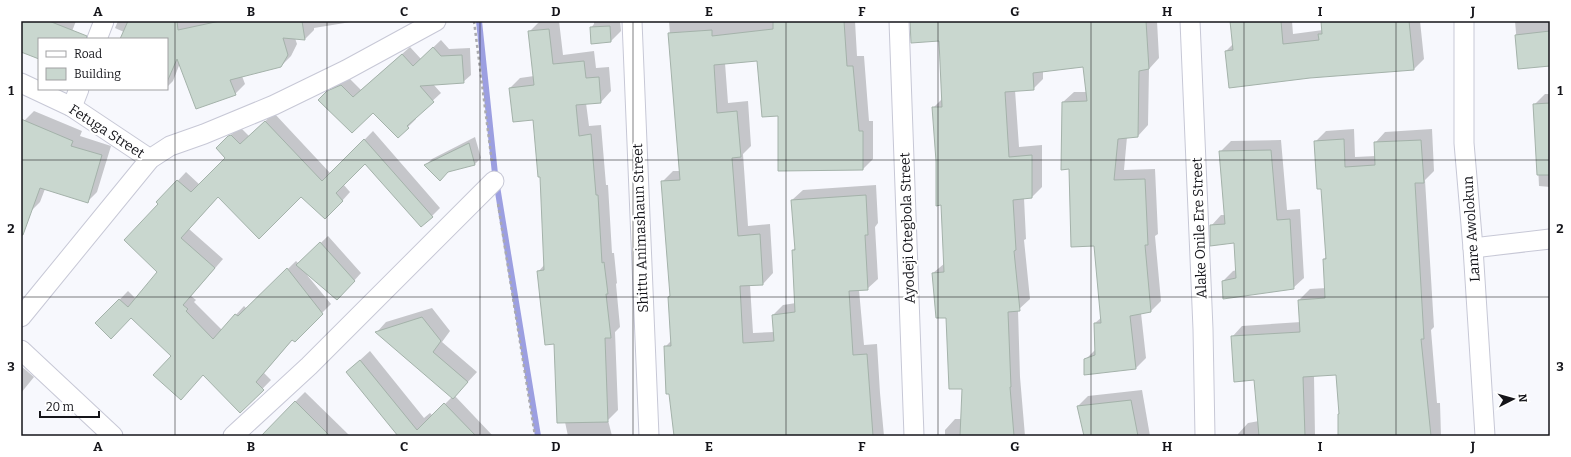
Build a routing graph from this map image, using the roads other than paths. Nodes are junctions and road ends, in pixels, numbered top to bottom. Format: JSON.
{"nodes":[{"id":1,"x":104,"y":21,"type":"edge"},
{"id":2,"x":436,"y":21,"type":"edge"},
{"id":3,"x":632,"y":21,"type":"edge"},
{"id":4,"x":899,"y":21,"type":"edge"},
{"id":5,"x":1190,"y":21,"type":"edge"},
{"id":6,"x":1464,"y":21,"type":"edge"},
{"id":7,"x":97,"y":38,"type":"edge"},
{"id":8,"x":21,"y":83,"type":"edge"},
{"id":9,"x":79,"y":90,"type":"edge"},
{"id":10,"x":72,"y":107,"type":"junction"},
{"id":11,"x":150,"y":159,"type":"junction"},
{"id":12,"x":494,"y":182,"type":"road end"},
{"id":13,"x":1550,"y":239,"type":"edge"},
{"id":14,"x":1473,"y":248,"type":"junction"},
{"id":15,"x":21,"y":317,"type":"edge"},
{"id":16,"x":21,"y":350,"type":"edge"},
{"id":17,"x":114,"y":436,"type":"edge"},
{"id":18,"x":233,"y":436,"type":"edge"},
{"id":19,"x":649,"y":436,"type":"edge"},
{"id":20,"x":914,"y":436,"type":"edge"},
{"id":21,"x":1205,"y":436,"type":"edge"},
{"id":22,"x":1485,"y":436,"type":"edge"}],
"edges":[{"from":1,"to":7,"type":"street"},
{"from":2,"to":11,"type":"street"},
{"from":3,"to":19,"type":"street","name":"Shittu Animashaun Street"},
{"from":4,"to":20,"type":"street","name":"Ayodeji Otegbola Street"},
{"from":5,"to":21,"type":"street","name":"Alake Onile Ere Street"},
{"from":6,"to":14,"type":"street","name":"Lanre Awolokun"},
{"from":8,"to":10,"type":"street","name":"Fetuga Street"},
{"from":9,"to":10,"type":"street"},
{"from":10,"to":11,"type":"street","name":"Fetuga Street"},
{"from":11,"to":15,"type":"street"},
{"from":12,"to":18,"type":"street"},
{"from":13,"to":14,"type":"street"},
{"from":14,"to":22,"type":"street","name":"Lanre Awolokun"},
{"from":16,"to":17,"type":"street"}]}
